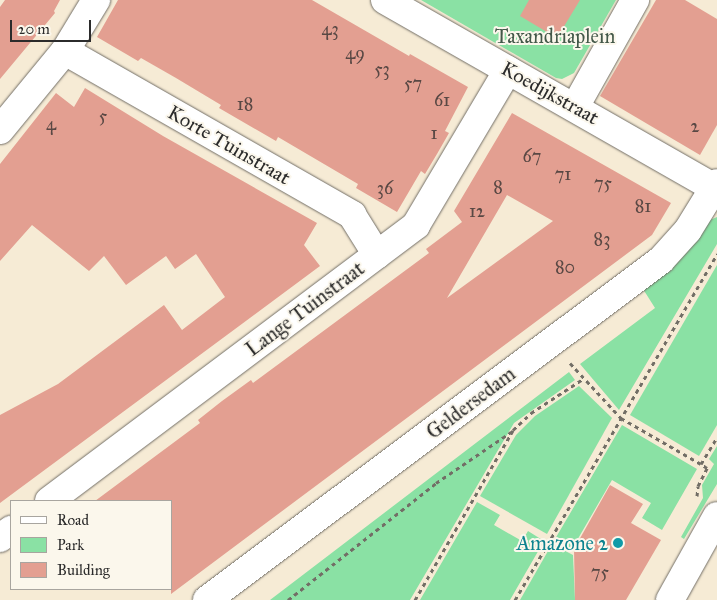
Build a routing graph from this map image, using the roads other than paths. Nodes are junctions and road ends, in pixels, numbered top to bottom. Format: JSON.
{"nodes":[{"id":1,"x":96,"y":0,"type":"edge"},
{"id":2,"x":384,"y":0,"type":"edge"},
{"id":3,"x":635,"y":0,"type":"edge"},
{"id":4,"x":66,"y":50,"type":"junction"},
{"id":5,"x":508,"y":70,"type":"junction"},
{"id":6,"x":575,"y":107,"type":"junction"},
{"id":7,"x":0,"y":130,"type":"edge"},
{"id":8,"x":716,"y":187,"type":"edge"},
{"id":9,"x":377,"y":255,"type":"junction"},
{"id":10,"x":50,"y":500,"type":"edge"},
{"id":11,"x":717,"y":516,"type":"edge"},
{"id":12,"x":207,"y":600,"type":"edge"},
{"id":13,"x":670,"y":600,"type":"edge"}],
"edges":[{"from":1,"to":4,"type":"street"},
{"from":2,"to":5,"type":"street","name":"Koedijkstraat"},
{"from":3,"to":6,"type":"street"},
{"from":4,"to":7,"type":"street"},
{"from":4,"to":9,"type":"street","name":"Korte Tuinstraat"},
{"from":5,"to":6,"type":"street","name":"Koedijkstraat"},
{"from":5,"to":9,"type":"street","name":"Lange Tuinstraat"},
{"from":6,"to":8,"type":"street","name":"Koedijkstraat"},
{"from":8,"to":12,"type":"street","name":"Geldersedam"},
{"from":9,"to":10,"type":"street","name":"Lange Tuinstraat"},
{"from":11,"to":13,"type":"street"}]}
